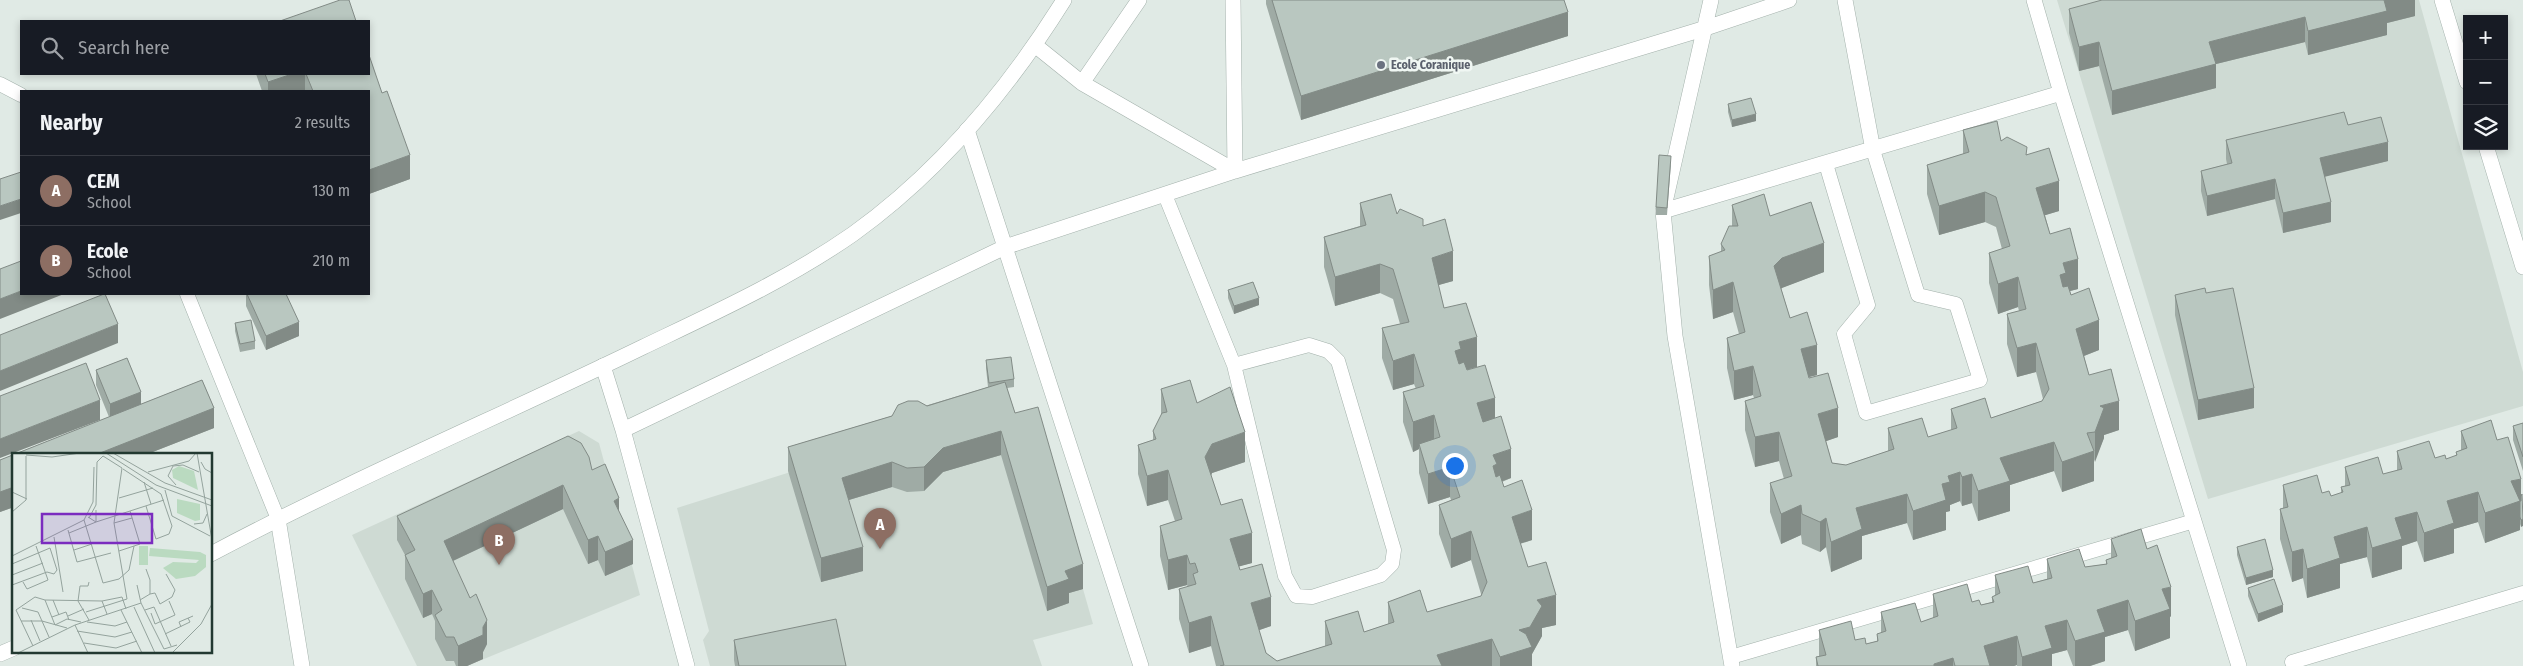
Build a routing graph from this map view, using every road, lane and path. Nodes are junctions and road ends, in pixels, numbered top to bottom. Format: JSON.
{"nodes":[{"id":1,"x":1064,"y":0,"type":"edge"},
{"id":2,"x":1139,"y":0,"type":"edge"},
{"id":3,"x":1233,"y":0,"type":"edge"},
{"id":4,"x":1711,"y":0,"type":"edge"},
{"id":5,"x":1789,"y":0,"type":"edge"},
{"id":6,"x":1845,"y":0,"type":"edge"},
{"id":7,"x":2034,"y":0,"type":"edge"},
{"id":8,"x":2442,"y":0,"type":"edge"},
{"id":9,"x":1706,"y":28,"type":"junction"},
{"id":10,"x":1036,"y":46,"type":"junction"},
{"id":11,"x":2463,"y":69,"type":"edge"},
{"id":12,"x":1082,"y":83,"type":"junction"},
{"id":13,"x":0,"y":84,"type":"edge"},
{"id":14,"x":2061,"y":93,"type":"junction"},
{"id":15,"x":20,"y":94,"type":"edge"},
{"id":16,"x":967,"y":130,"type":"junction"},
{"id":17,"x":1873,"y":150,"type":"junction"},
{"id":18,"x":2487,"y":150,"type":"edge"},
{"id":19,"x":1826,"y":164,"type":"junction"},
{"id":20,"x":1235,"y":171,"type":"junction"},
{"id":21,"x":1165,"y":195,"type":"junction"},
{"id":22,"x":1663,"y":210,"type":"junction"},
{"id":23,"x":1005,"y":247,"type":"junction"},
{"id":24,"x":2523,"y":267,"type":"edge"},
{"id":25,"x":187,"y":295,"type":"edge"},
{"id":26,"x":1234,"y":365,"type":"junction"},
{"id":27,"x":604,"y":366,"type":"junction"},
{"id":28,"x":623,"y":430,"type":"junction"},
{"id":29,"x":278,"y":518,"type":"junction"},
{"id":30,"x":2194,"y":521,"type":"junction"},
{"id":31,"x":212,"y":553,"type":"edge"},
{"id":32,"x":2523,"y":593,"type":"edge"},
{"id":33,"x":12,"y":649,"type":"edge"},
{"id":34,"x":0,"y":654,"type":"edge"},
{"id":35,"x":1731,"y":662,"type":"edge"},
{"id":36,"x":2292,"y":662,"type":"dead end"},
{"id":37,"x":302,"y":666,"type":"edge"},
{"id":38,"x":688,"y":666,"type":"edge"},
{"id":39,"x":1141,"y":666,"type":"edge"},
{"id":40,"x":2240,"y":666,"type":"edge"}],
"edges":[{"from":1,"to":10,"type":"street"},
{"from":2,"to":12,"type":"street"},
{"from":3,"to":20,"type":"street"},
{"from":4,"to":9,"type":"street"},
{"from":5,"to":9,"type":"street"},
{"from":6,"to":17,"type":"street"},
{"from":7,"to":14,"type":"street"},
{"from":8,"to":11,"type":"street"},
{"from":9,"to":20,"type":"street"},
{"from":9,"to":22,"type":"street"},
{"from":10,"to":12,"type":"street"},
{"from":10,"to":16,"type":"street"},
{"from":12,"to":20,"type":"street"},
{"from":13,"to":15,"type":"lane"},
{"from":14,"to":17,"type":"street"},
{"from":14,"to":30,"type":"street"},
{"from":16,"to":23,"type":"street"},
{"from":16,"to":27,"type":"street"},
{"from":17,"to":19,"type":"street"},
{"from":17,"to":19,"type":"lane"},
{"from":18,"to":24,"type":"street"},
{"from":19,"to":22,"type":"street"},
{"from":20,"to":21,"type":"street"},
{"from":21,"to":23,"type":"street"},
{"from":21,"to":26,"type":"lane"},
{"from":22,"to":35,"type":"street"},
{"from":23,"to":28,"type":"street"},
{"from":23,"to":39,"type":"street"},
{"from":25,"to":29,"type":"lane"},
{"from":26,"to":26,"type":"lane"},
{"from":27,"to":28,"type":"street"},
{"from":27,"to":29,"type":"street"},
{"from":28,"to":38,"type":"street"},
{"from":29,"to":31,"type":"street"},
{"from":29,"to":37,"type":"street"},
{"from":30,"to":35,"type":"lane"},
{"from":30,"to":40,"type":"street"},
{"from":32,"to":36,"type":"lane"},
{"from":33,"to":34,"type":"street"}]}
